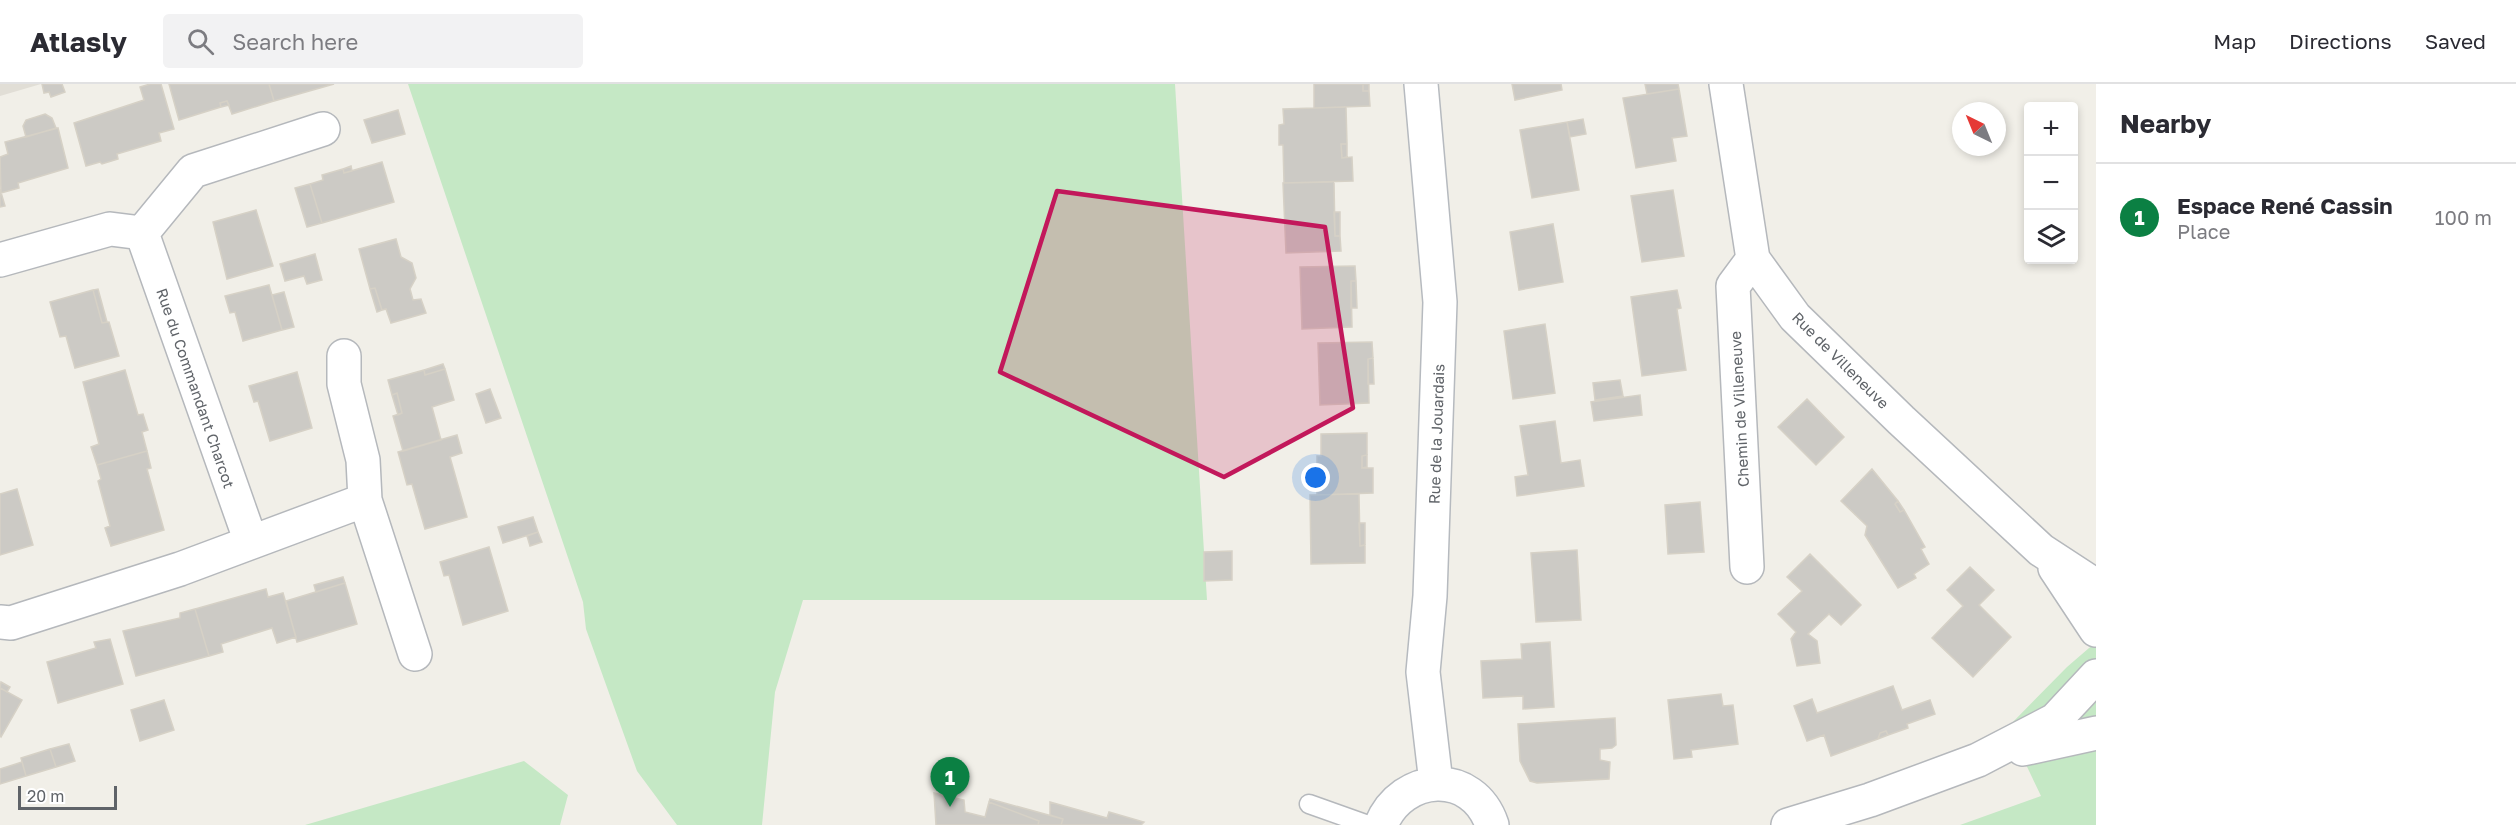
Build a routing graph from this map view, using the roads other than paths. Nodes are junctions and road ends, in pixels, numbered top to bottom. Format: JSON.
{"nodes":[{"id":1,"x":1422,"y":84,"type":"edge"},
{"id":2,"x":1726,"y":85,"type":"edge"},
{"id":3,"x":323,"y":129,"type":"dead end"},
{"id":4,"x":142,"y":233,"type":"junction"},
{"id":5,"x":1753,"y":259,"type":"junction"},
{"id":6,"x":0,"y":260,"type":"edge"},
{"id":7,"x":344,"y":356,"type":"dead end"},
{"id":8,"x":365,"y":500,"type":"junction"},
{"id":9,"x":250,"y":542,"type":"junction"},
{"id":10,"x":2041,"y":549,"type":"junction"},
{"id":11,"x":1747,"y":567,"type":"dead end"},
{"id":12,"x":2096,"y":586,"type":"edge"},
{"id":13,"x":0,"y":622,"type":"edge"},
{"id":14,"x":2096,"y":630,"type":"edge"},
{"id":15,"x":415,"y":654,"type":"dead end"},
{"id":16,"x":2096,"y":676,"type":"edge"},
{"id":17,"x":2096,"y":733,"type":"edge"},
{"id":18,"x":1978,"y":760,"type":"junction"},
{"id":19,"x":1436,"y":783,"type":"junction"},
{"id":20,"x":1309,"y":804,"type":"dead end"},
{"id":21,"x":1368,"y":825,"type":"edge"},
{"id":22,"x":1381,"y":825,"type":"edge"},
{"id":23,"x":1492,"y":825,"type":"edge"},
{"id":24,"x":1788,"y":825,"type":"edge"}],
"edges":[{"from":1,"to":19,"type":"street","name":"Rue de la Jouardais"},
{"from":2,"to":5,"type":"street","name":"Rue de Villeneuve"},
{"from":3,"to":4,"type":"street"},
{"from":4,"to":6,"type":"street"},
{"from":4,"to":9,"type":"street","name":"Rue du Commandant Charcot"},
{"from":5,"to":10,"type":"street","name":"Rue de Villeneuve"},
{"from":5,"to":11,"type":"street","name":"Chemin de Villeneuve"},
{"from":7,"to":8,"type":"street"},
{"from":8,"to":9,"type":"street"},
{"from":8,"to":15,"type":"street"},
{"from":9,"to":13,"type":"street"},
{"from":10,"to":12,"type":"street","name":"Rue de Villeneuve"},
{"from":10,"to":14,"type":"street","name":"Rue de Villeneuve"},
{"from":16,"to":18,"type":"street"},
{"from":17,"to":18,"type":"street"},
{"from":18,"to":24,"type":"street"},
{"from":19,"to":22,"type":"street"},
{"from":19,"to":23,"type":"street"},
{"from":20,"to":21,"type":"lane"}]}
